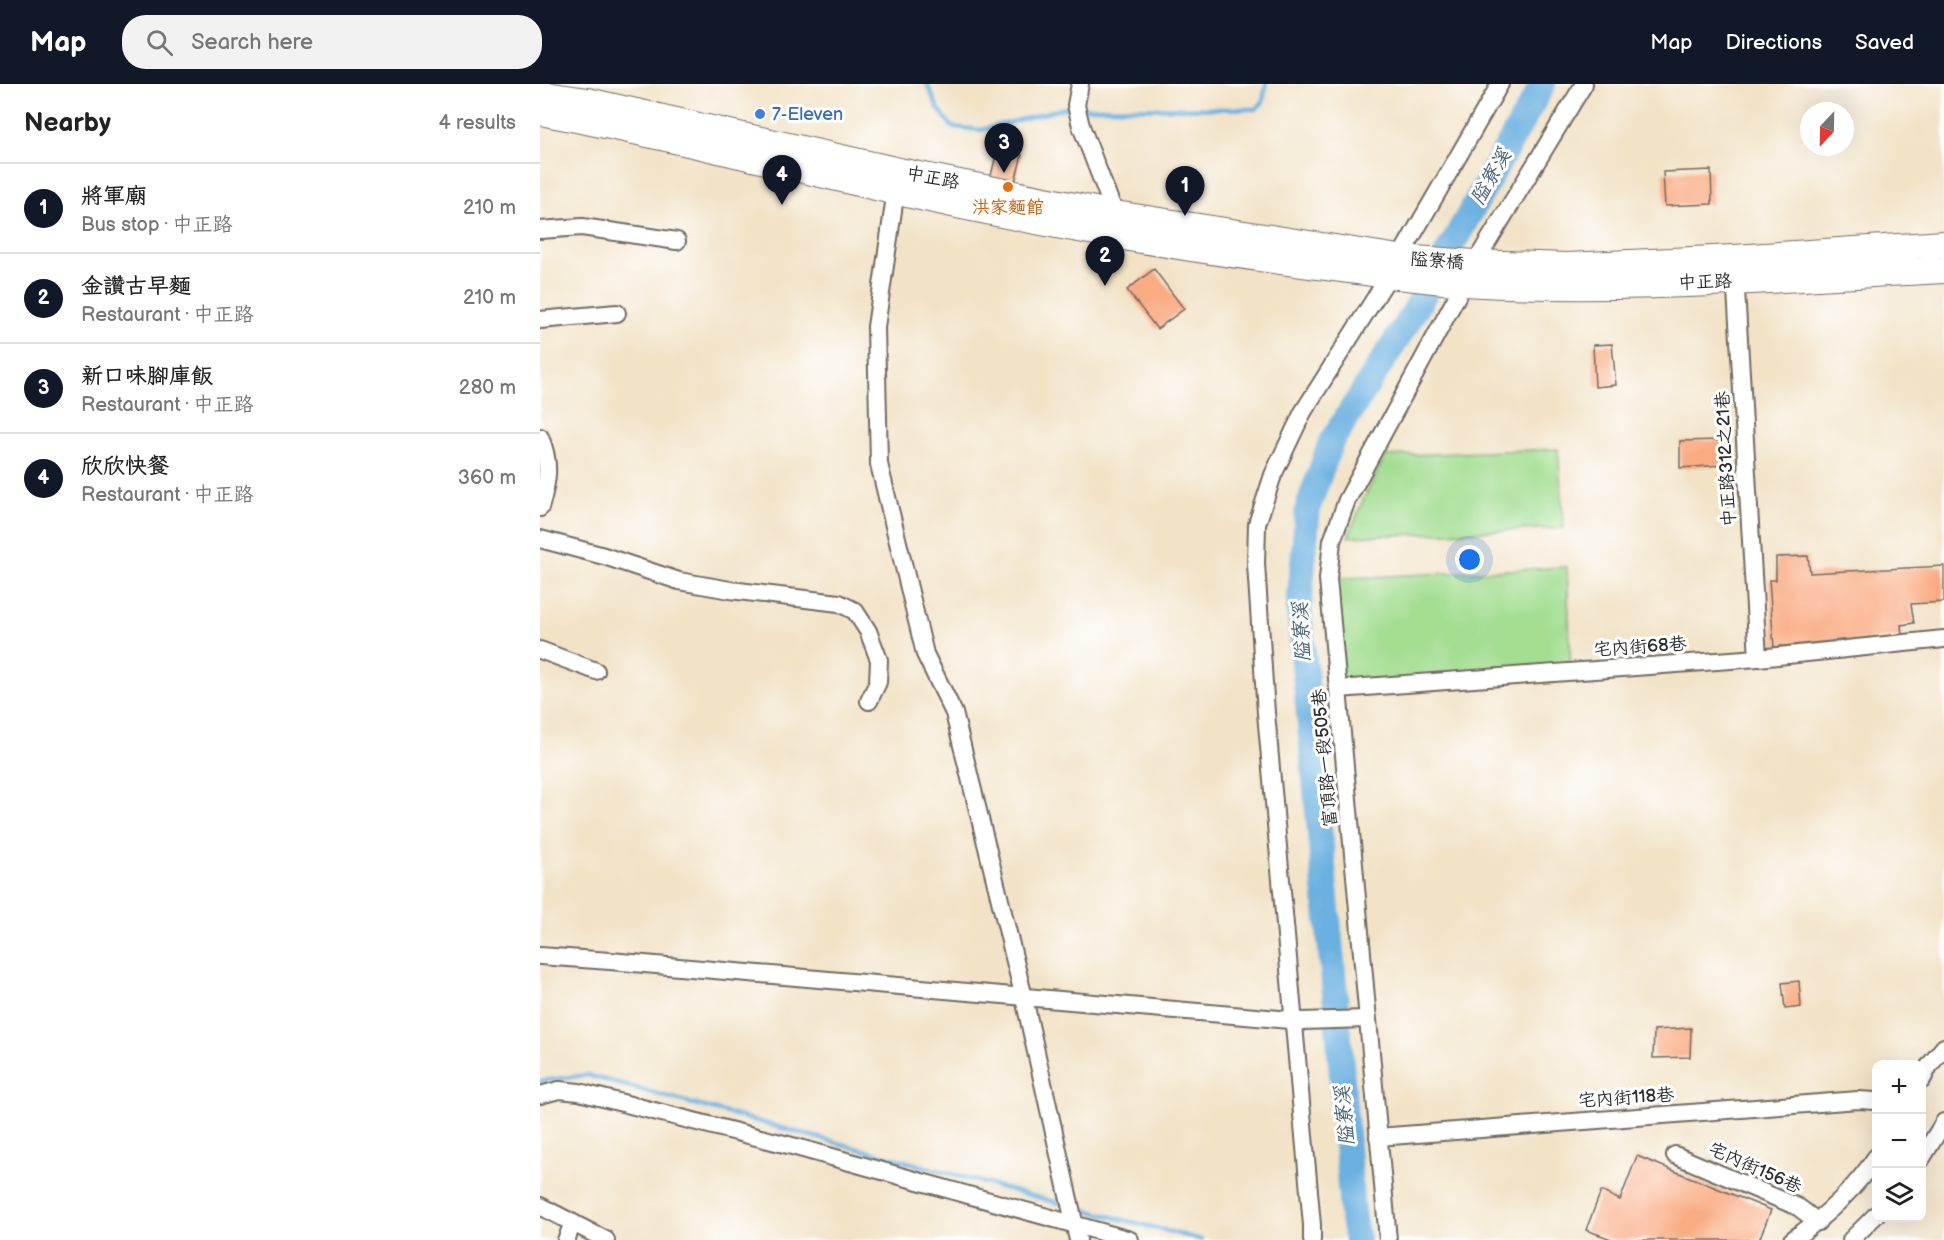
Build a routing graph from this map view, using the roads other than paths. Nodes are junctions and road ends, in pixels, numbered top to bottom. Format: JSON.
{"nodes":[{"id":1,"x":1080,"y":84,"type":"edge"},
{"id":2,"x":1584,"y":84,"type":"edge"},
{"id":3,"x":1499,"y":86,"type":"edge"},
{"id":4,"x":540,"y":93,"type":"edge"},
{"id":5,"x":540,"y":112,"type":"edge"},
{"id":6,"x":897,"y":181,"type":"junction"},
{"id":7,"x":1112,"y":224,"type":"junction"},
{"id":8,"x":540,"y":230,"type":"edge"},
{"id":9,"x":677,"y":242,"type":"dead end"},
{"id":10,"x":1944,"y":244,"type":"edge"},
{"id":11,"x":1394,"y":267,"type":"junction"},
{"id":12,"x":1735,"y":269,"type":"junction"},
{"id":13,"x":1944,"y":270,"type":"edge"},
{"id":14,"x":1470,"y":273,"type":"junction"},
{"id":15,"x":617,"y":313,"type":"dead end"},
{"id":16,"x":540,"y":320,"type":"edge"},
{"id":17,"x":540,"y":437,"type":"edge"},
{"id":18,"x":540,"y":507,"type":"edge"},
{"id":19,"x":540,"y":539,"type":"edge"},
{"id":20,"x":1944,"y":639,"type":"edge"},
{"id":21,"x":540,"y":650,"type":"edge"},
{"id":22,"x":1758,"y":658,"type":"junction"},
{"id":23,"x":596,"y":671,"type":"dead end"},
{"id":24,"x":1338,"y":689,"type":"junction"},
{"id":25,"x":868,"y":701,"type":"dead end"},
{"id":26,"x":540,"y":956,"type":"edge"},
{"id":27,"x":1024,"y":998,"type":"junction"},
{"id":28,"x":1363,"y":1019,"type":"junction"},
{"id":29,"x":1299,"y":1021,"type":"junction"},
{"id":30,"x":1944,"y":1047,"type":"edge"},
{"id":31,"x":1926,"y":1072,"type":"edge"},
{"id":32,"x":540,"y":1095,"type":"edge"},
{"id":33,"x":1872,"y":1101,"type":"edge"},
{"id":34,"x":1944,"y":1122,"type":"edge"},
{"id":35,"x":1378,"y":1137,"type":"junction"},
{"id":36,"x":1926,"y":1151,"type":"edge"},
{"id":37,"x":1675,"y":1155,"type":"dead end"},
{"id":38,"x":1872,"y":1163,"type":"edge"},
{"id":39,"x":540,"y":1206,"type":"edge"},
{"id":40,"x":1872,"y":1219,"type":"edge"},
{"id":41,"x":1818,"y":1222,"type":"junction"},
{"id":42,"x":573,"y":1223,"type":"junction"},
{"id":43,"x":1074,"y":1223,"type":"edge"},
{"id":44,"x":566,"y":1240,"type":"edge"},
{"id":45,"x":606,"y":1240,"type":"edge"},
{"id":46,"x":1130,"y":1240,"type":"edge"},
{"id":47,"x":1312,"y":1240,"type":"edge"},
{"id":48,"x":1388,"y":1240,"type":"edge"},
{"id":49,"x":1792,"y":1240,"type":"edge"},
{"id":50,"x":1851,"y":1240,"type":"edge"}],
"edges":[{"from":1,"to":7,"type":"street"},
{"from":2,"to":14,"type":"street","name":"富頂路一段505巷"},
{"from":3,"to":11,"type":"street"},
{"from":4,"to":6,"type":"main road","name":"中正路"},
{"from":5,"to":6,"type":"main road","name":"中正路"},
{"from":6,"to":7,"type":"main road","name":"中正路"},
{"from":6,"to":27,"type":"street"},
{"from":7,"to":11,"type":"main road","name":"中正路"},
{"from":8,"to":9,"type":"street"},
{"from":10,"to":12,"type":"main road","name":"中正路"},
{"from":11,"to":14,"type":"main road","name":"隘寮橋"},
{"from":11,"to":29,"type":"street"},
{"from":12,"to":13,"type":"main road","name":"中正路"},
{"from":12,"to":14,"type":"main road","name":"中正路"},
{"from":12,"to":22,"type":"street","name":"中正路312之21巷"},
{"from":14,"to":24,"type":"street","name":"富頂路一段505巷"},
{"from":15,"to":16,"type":"street"},
{"from":17,"to":18,"type":"street"},
{"from":19,"to":25,"type":"street"},
{"from":20,"to":22,"type":"street","name":"宅內街68巷"},
{"from":21,"to":23,"type":"street"},
{"from":22,"to":24,"type":"street","name":"宅內街68巷"},
{"from":24,"to":28,"type":"street","name":"富頂路一段505巷"},
{"from":26,"to":27,"type":"street"},
{"from":27,"to":29,"type":"street"},
{"from":27,"to":43,"type":"street"},
{"from":28,"to":29,"type":"street"},
{"from":28,"to":35,"type":"street","name":"富頂路一段505巷"},
{"from":29,"to":47,"type":"street"},
{"from":30,"to":31,"type":"street"},
{"from":32,"to":43,"type":"street"},
{"from":33,"to":35,"type":"street","name":"宅內街118巷"},
{"from":34,"to":36,"type":"street"},
{"from":35,"to":48,"type":"street","name":"富頂路一段505巷"},
{"from":37,"to":41,"type":"street","name":"宅內街156巷"},
{"from":38,"to":41,"type":"street"},
{"from":39,"to":42,"type":"street"},
{"from":40,"to":50,"type":"street"},
{"from":41,"to":49,"type":"street"},
{"from":42,"to":44,"type":"street"},
{"from":42,"to":45,"type":"street"},
{"from":43,"to":46,"type":"street"}]}
